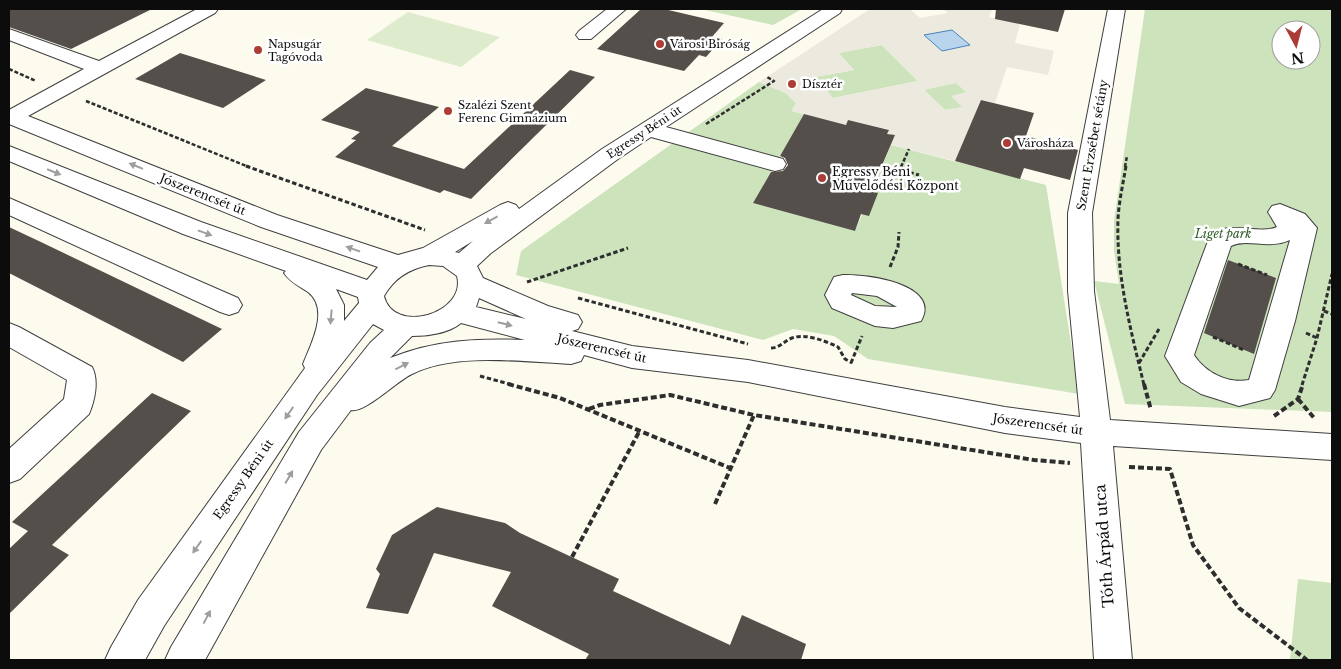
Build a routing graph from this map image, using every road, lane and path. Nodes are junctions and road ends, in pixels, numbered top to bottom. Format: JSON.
{"nodes":[{"id":1,"x":210,"y":9,"type":"edge"},
{"id":2,"x":617,"y":9,"type":"edge"},
{"id":3,"x":834,"y":9,"type":"edge"},
{"id":4,"x":1118,"y":9,"type":"edge"},
{"id":5,"x":9,"y":34,"type":"edge"},
{"id":6,"x":585,"y":35,"type":"dead end"},
{"id":7,"x":99,"y":68,"type":"junction"},
{"id":8,"x":9,"y":69,"type":"edge"},
{"id":9,"x":58,"y":90,"type":"junction"},
{"id":10,"x":9,"y":117,"type":"edge"},
{"id":11,"x":648,"y":129,"type":"junction"},
{"id":12,"x":909,"y":149,"type":"dead end"},
{"id":13,"x":9,"y":154,"type":"edge"},
{"id":14,"x":610,"y":154,"type":"junction"},
{"id":15,"x":1126,"y":156,"type":"dead end"},
{"id":16,"x":775,"y":164,"type":"dead end"},
{"id":17,"x":919,"y":175,"type":"dead end"},
{"id":18,"x":9,"y":206,"type":"edge"},
{"id":19,"x":1280,"y":212,"type":"joint"},
{"id":20,"x":899,"y":232,"type":"dead end"},
{"id":21,"x":459,"y":237,"type":"junction"},
{"id":22,"x":898,"y":247,"type":"dead end"},
{"id":23,"x":628,"y":248,"type":"dead end"},
{"id":24,"x":429,"y":256,"type":"junction"},
{"id":25,"x":278,"y":260,"type":"junction"},
{"id":26,"x":399,"y":264,"type":"junction"},
{"id":27,"x":467,"y":274,"type":"junction"},
{"id":28,"x":1332,"y":274,"type":"edge"},
{"id":29,"x":533,"y":286,"type":"dead end"},
{"id":30,"x":572,"y":296,"type":"dead end"},
{"id":31,"x":373,"y":299,"type":"junction"},
{"id":32,"x":229,"y":305,"type":"dead end"},
{"id":33,"x":1324,"y":311,"type":"junction"},
{"id":34,"x":458,"y":312,"type":"junction"},
{"id":35,"x":870,"y":314,"type":"dead end"},
{"id":36,"x":1332,"y":314,"type":"edge"},
{"id":37,"x":405,"y":327,"type":"junction"},
{"id":38,"x":9,"y":334,"type":"edge"},
{"id":39,"x":766,"y":348,"type":"dead end"},
{"id":40,"x":632,"y":357,"type":"junction"},
{"id":41,"x":751,"y":359,"type":"junction"},
{"id":42,"x":851,"y":363,"type":"junction"},
{"id":43,"x":857,"y":365,"type":"dead end"},
{"id":44,"x":475,"y":375,"type":"dead end"},
{"id":45,"x":307,"y":386,"type":"junction"},
{"id":46,"x":1298,"y":399,"type":"junction"},
{"id":47,"x":589,"y":409,"type":"junction"},
{"id":48,"x":1142,"y":412,"type":"dead end"},
{"id":49,"x":754,"y":415,"type":"junction"},
{"id":50,"x":1281,"y":418,"type":"dead end"},
{"id":51,"x":1307,"y":419,"type":"dead end"},
{"id":52,"x":1316,"y":419,"type":"junction"},
{"id":53,"x":1324,"y":419,"type":"dead end"},
{"id":54,"x":640,"y":432,"type":"junction"},
{"id":55,"x":1095,"y":432,"type":"junction"},
{"id":56,"x":310,"y":440,"type":"junction"},
{"id":57,"x":1332,"y":447,"type":"edge"},
{"id":58,"x":1098,"y":465,"type":"junction"},
{"id":59,"x":730,"y":468,"type":"junction"},
{"id":60,"x":9,"y":469,"type":"edge"},
{"id":61,"x":715,"y":504,"type":"dead end"},
{"id":62,"x":572,"y":557,"type":"dead end"},
{"id":63,"x":124,"y":660,"type":"edge"},
{"id":64,"x":184,"y":660,"type":"edge"},
{"id":65,"x":1113,"y":660,"type":"edge"},
{"id":66,"x":1307,"y":660,"type":"edge"}],
"edges":[{"from":1,"to":7,"type":"street"},
{"from":2,"to":6,"type":"street"},
{"from":3,"to":11,"type":"street","name":"Egressy Béni út"},
{"from":4,"to":55,"type":"street","name":"Szent Erzsébet sétány"},
{"from":5,"to":7,"type":"street"},
{"from":7,"to":9,"type":"street"},
{"from":8,"to":9,"type":"path"},
{"from":9,"to":10,"type":"street"},
{"from":9,"to":21,"type":"path"},
{"from":26,"to":10,"type":"street","name":"Jószerencsét út","one_way":true},
{"from":11,"to":14,"type":"street","name":"Egressy Béni út"},
{"from":11,"to":16,"type":"street"},
{"from":12,"to":17,"type":"path"},
{"from":13,"to":25,"type":"street","one_way":true},
{"from":14,"to":21,"type":"street","one_way":true},
{"from":14,"to":27,"type":"street","name":"Egressy Béni út"},
{"from":15,"to":48,"type":"path"},
{"from":18,"to":32,"type":"street"},
{"from":19,"to":19,"type":"street"},
{"from":20,"to":22,"type":"path"},
{"from":21,"to":24,"type":"street"},
{"from":23,"to":29,"type":"path"},
{"from":24,"to":26,"type":"street"},
{"from":24,"to":27,"type":"street"},
{"from":25,"to":31,"type":"street"},
{"from":25,"to":45,"type":"street","one_way":true},
{"from":26,"to":31,"type":"street"},
{"from":27,"to":34,"type":"street"},
{"from":27,"to":41,"type":"street","name":"Jószerencsét út"},
{"from":28,"to":33,"type":"path"},
{"from":30,"to":41,"type":"path"},
{"from":31,"to":37,"type":"street"},
{"from":31,"to":45,"type":"street","name":"Egressy Béni út"},
{"from":33,"to":36,"type":"path"},
{"from":33,"to":46,"type":"path"},
{"from":34,"to":37,"type":"street"},
{"from":34,"to":40,"type":"street","name":"Jószerencsét út","one_way":true},
{"from":35,"to":42,"type":"path"},
{"from":37,"to":56,"type":"street"},
{"from":38,"to":60,"type":"street"},
{"from":39,"to":42,"type":"path"},
{"from":40,"to":41,"type":"street","name":"Jószerencsét út"},
{"from":56,"to":40,"type":"street","one_way":true},
{"from":41,"to":55,"type":"street","name":"Jószerencsét út"},
{"from":42,"to":43,"type":"path"},
{"from":44,"to":47,"type":"path"},
{"from":45,"to":63,"type":"street","name":"Egressy Béni út","one_way":true},
{"from":46,"to":50,"type":"path"},
{"from":46,"to":52,"type":"path"},
{"from":47,"to":49,"type":"path"},
{"from":47,"to":54,"type":"path"},
{"from":49,"to":58,"type":"path"},
{"from":49,"to":59,"type":"path"},
{"from":51,"to":52,"type":"path"},
{"from":52,"to":53,"type":"path"},
{"from":54,"to":59,"type":"path"},
{"from":54,"to":62,"type":"path"},
{"from":55,"to":57,"type":"street","name":"Jószerencsét út"},
{"from":55,"to":58,"type":"street","name":"Tóth Árpád utca"},
{"from":64,"to":56,"type":"street","one_way":true},
{"from":58,"to":65,"type":"street","name":"Tóth Árpád utca"},
{"from":58,"to":66,"type":"path"},
{"from":59,"to":61,"type":"path"}]}
